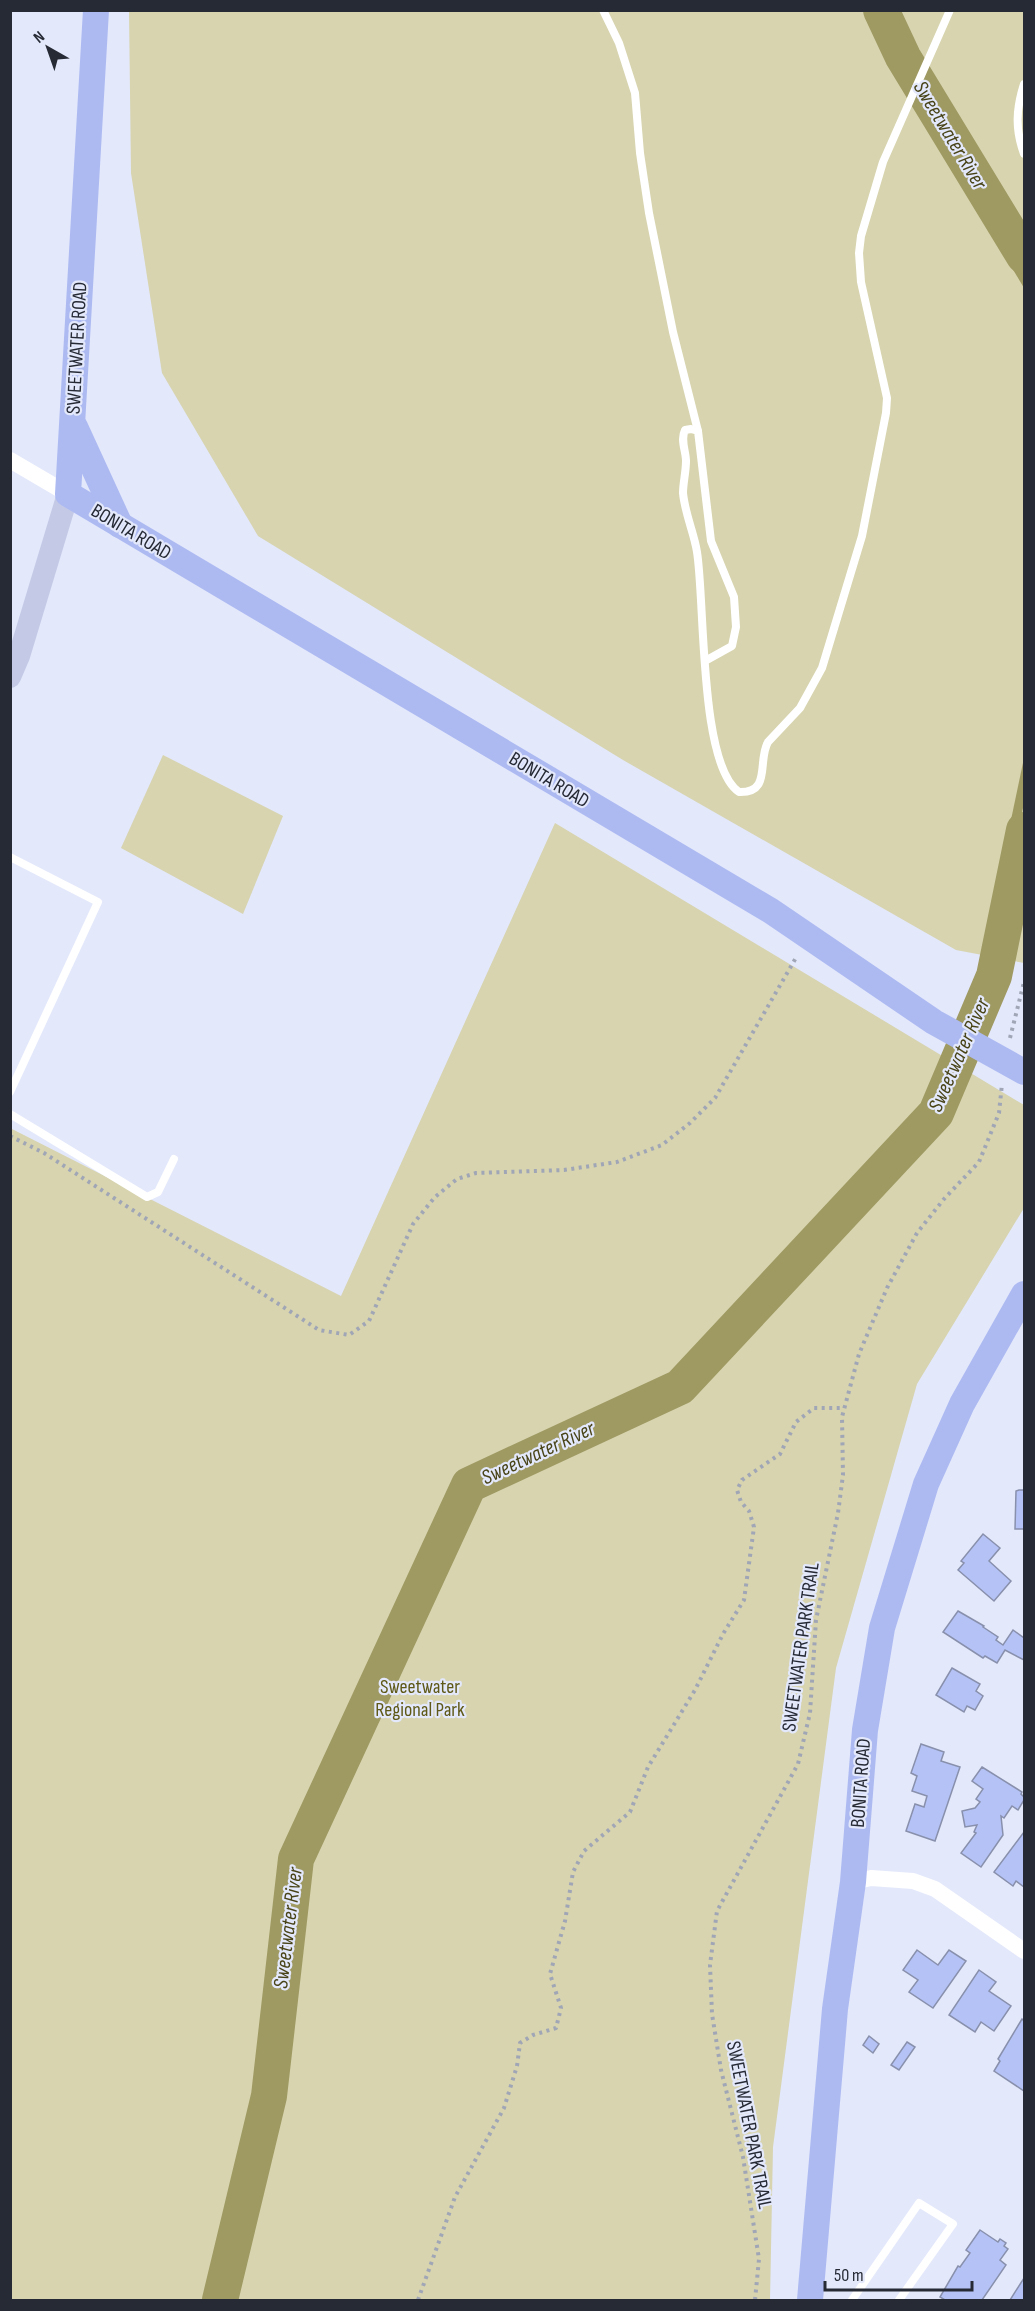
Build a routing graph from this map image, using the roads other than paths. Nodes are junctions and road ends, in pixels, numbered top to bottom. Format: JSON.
{"nodes":[{"id":1,"x":96,"y":10,"type":"edge"},
{"id":2,"x":603,"y":10,"type":"edge"},
{"id":3,"x":950,"y":10,"type":"edge"},
{"id":4,"x":1024,"y":84,"type":"edge"},
{"id":5,"x":1024,"y":154,"type":"edge"},
{"id":6,"x":73,"y":421,"type":"junction"},
{"id":7,"x":698,"y":431,"type":"junction"},
{"id":8,"x":10,"y":460,"type":"edge"},
{"id":9,"x":68,"y":495,"type":"junction"},
{"id":10,"x":120,"y":525,"type":"junction"},
{"id":11,"x":705,"y":661,"type":"junction"},
{"id":12,"x":10,"y":677,"type":"edge"},
{"id":13,"x":10,"y":857,"type":"edge"},
{"id":14,"x":1013,"y":1077,"type":"edge"},
{"id":15,"x":10,"y":1092,"type":"edge"},
{"id":16,"x":10,"y":1114,"type":"edge"},
{"id":17,"x":174,"y":1159,"type":"dead end"},
{"id":18,"x":1020,"y":1311,"type":"edge"},
{"id":19,"x":853,"y":1882,"type":"junction"},
{"id":20,"x":1024,"y":1951,"type":"edge"},
{"id":21,"x":816,"y":2299,"type":"edge"},
{"id":22,"x":852,"y":2301,"type":"edge"},
{"id":23,"x":899,"y":2301,"type":"edge"}],
"edges":[{"from":1,"to":6,"type":"main road","name":"SWEETWATER ROAD"},
{"from":2,"to":7,"type":"lane"},
{"from":3,"to":11,"type":"lane"},
{"from":4,"to":5,"type":"lane"},
{"from":6,"to":9,"type":"main road","name":"SWEETWATER ROAD"},
{"from":6,"to":10,"type":"main road"},
{"from":7,"to":11,"type":"lane"},
{"from":7,"to":11,"type":"lane"},
{"from":8,"to":9,"type":"street"},
{"from":9,"to":10,"type":"main road","name":"BONITA ROAD"},
{"from":9,"to":12,"type":"main road","name":"SWEETWATER ROAD"},
{"from":10,"to":14,"type":"main road","name":"BONITA ROAD"},
{"from":13,"to":15,"type":"lane"},
{"from":16,"to":17,"type":"lane"},
{"from":18,"to":19,"type":"main road","name":"BONITA ROAD"},
{"from":19,"to":20,"type":"street"},
{"from":19,"to":21,"type":"main road","name":"BONITA ROAD"},
{"from":22,"to":23,"type":"lane"}]}
